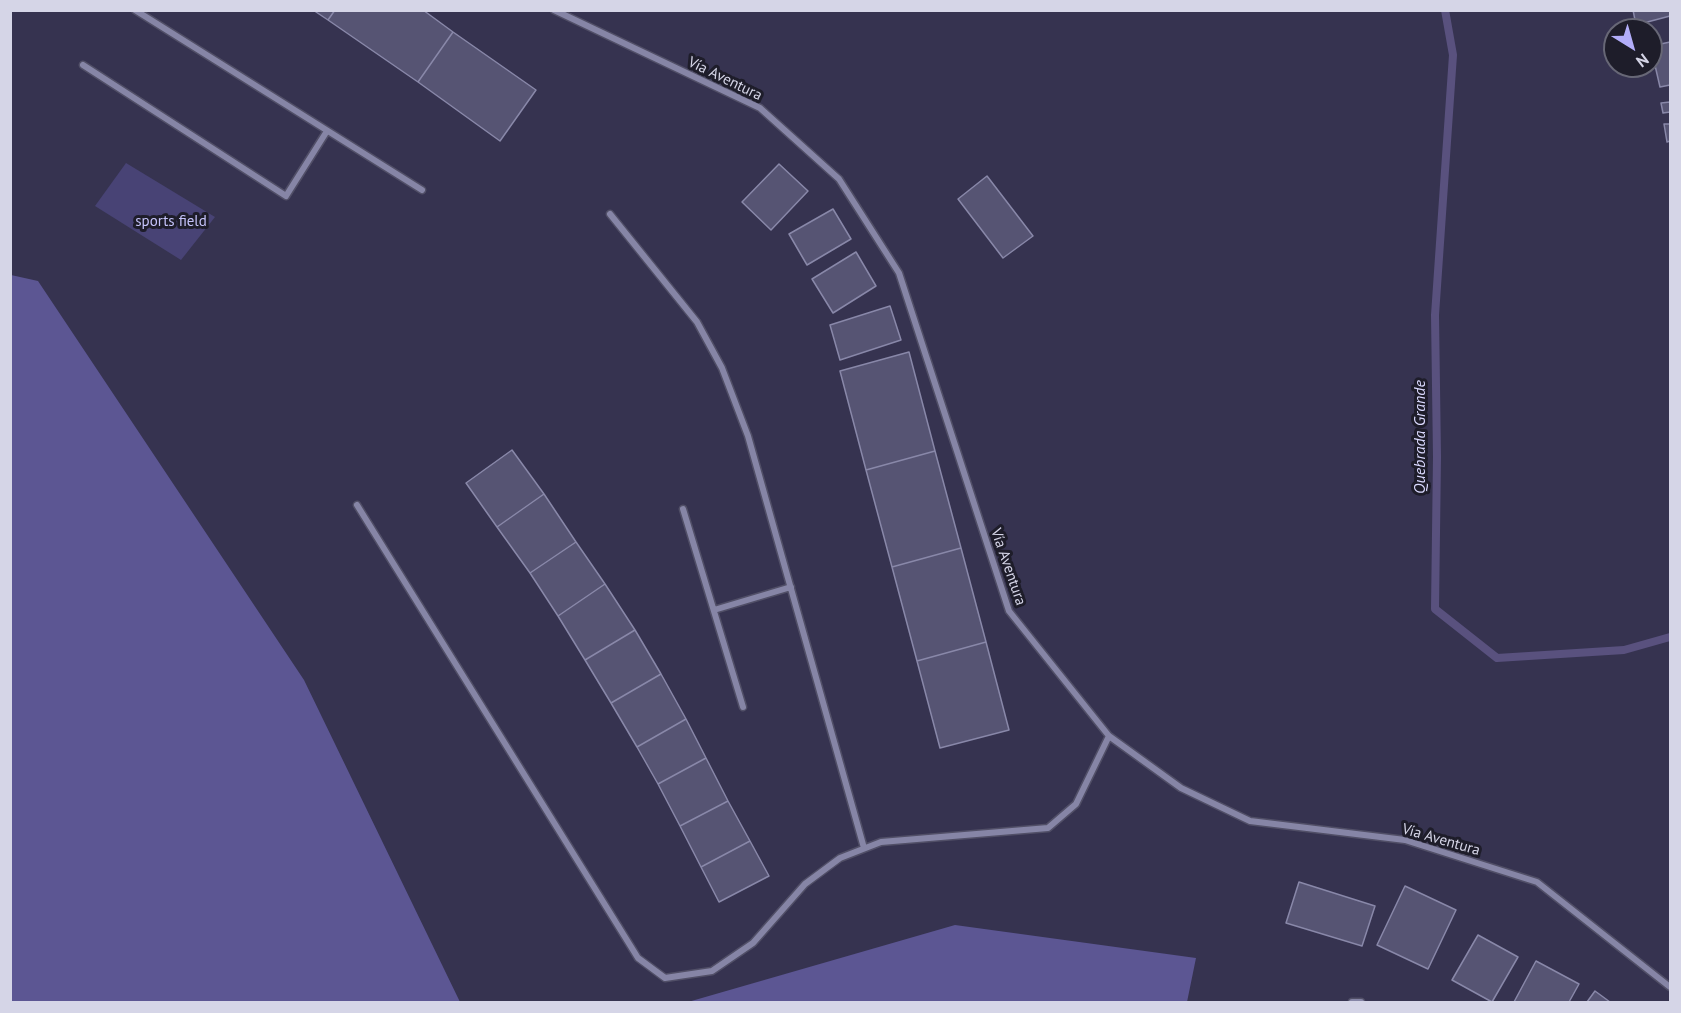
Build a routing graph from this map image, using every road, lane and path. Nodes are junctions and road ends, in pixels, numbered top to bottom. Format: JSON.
{"nodes":[{"id":1,"x":135,"y":10,"type":"edge"},
{"id":2,"x":554,"y":10,"type":"edge"},
{"id":3,"x":83,"y":65,"type":"dead end"},
{"id":4,"x":327,"y":131,"type":"junction"},
{"id":5,"x":422,"y":190,"type":"dead end"},
{"id":6,"x":610,"y":214,"type":"dead end"},
{"id":7,"x":357,"y":505,"type":"dead end"},
{"id":8,"x":683,"y":509,"type":"dead end"},
{"id":9,"x":791,"y":587,"type":"junction"},
{"id":10,"x":714,"y":610,"type":"junction"},
{"id":11,"x":743,"y":707,"type":"dead end"},
{"id":12,"x":1109,"y":736,"type":"junction"},
{"id":13,"x":864,"y":848,"type":"junction"},
{"id":14,"x":1671,"y":987,"type":"edge"},
{"id":15,"x":1352,"y":1002,"type":"edge"},
{"id":16,"x":1361,"y":1002,"type":"edge"}],
"edges":[{"from":1,"to":4,"type":"street"},
{"from":2,"to":12,"type":"street","name":"Vía Aventura"},
{"from":3,"to":4,"type":"street"},
{"from":4,"to":5,"type":"street"},
{"from":6,"to":9,"type":"street"},
{"from":7,"to":13,"type":"street"},
{"from":8,"to":10,"type":"street"},
{"from":9,"to":10,"type":"street"},
{"from":9,"to":13,"type":"street"},
{"from":10,"to":11,"type":"street"},
{"from":12,"to":13,"type":"street"},
{"from":12,"to":14,"type":"street","name":"Vía Aventura"},
{"from":15,"to":16,"type":"street"}]}
